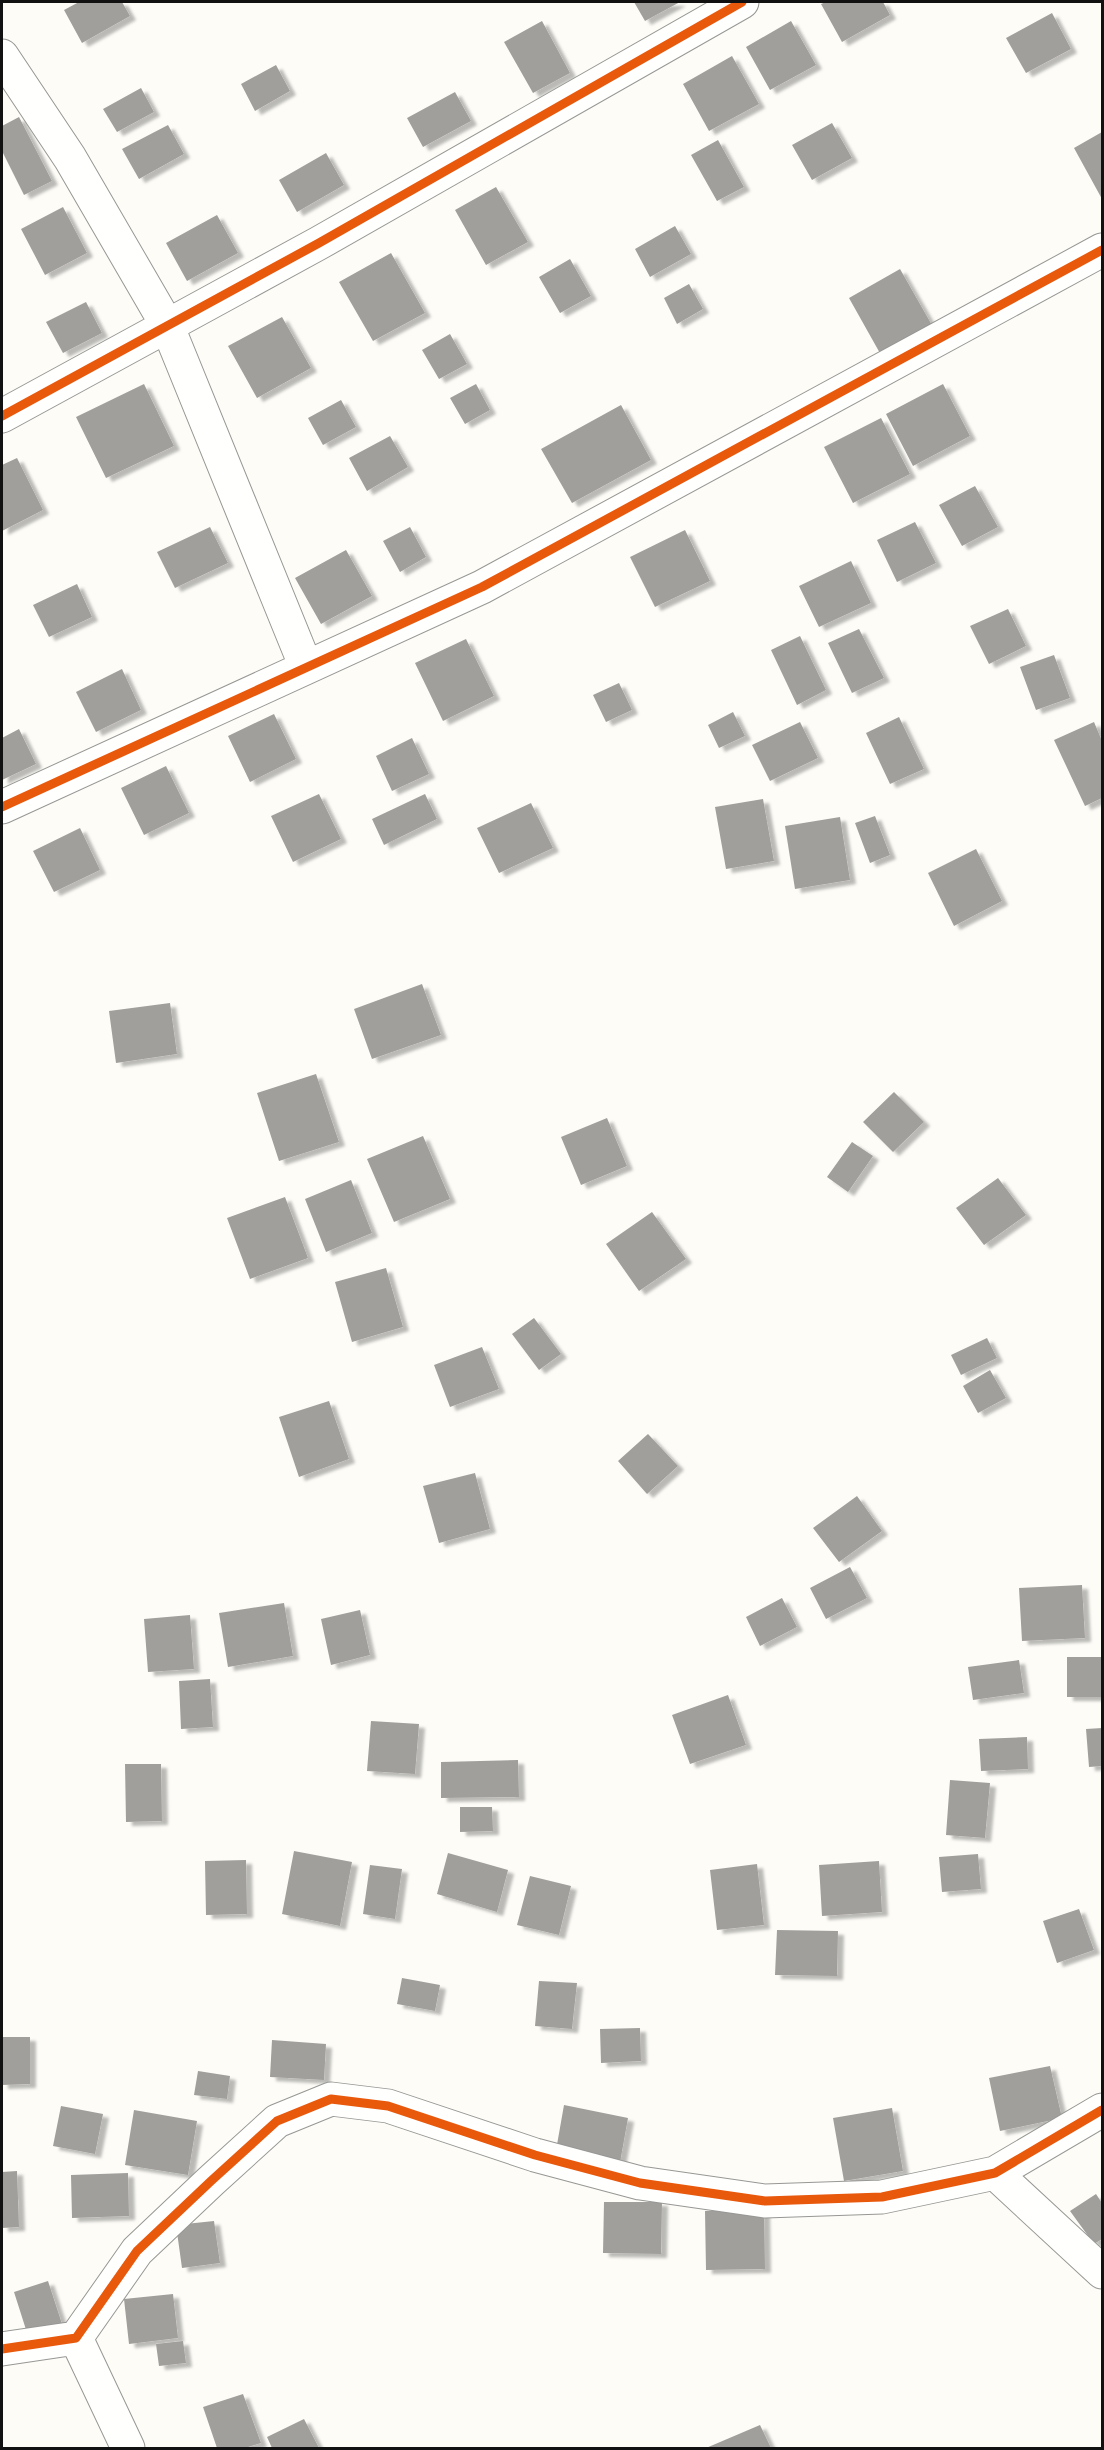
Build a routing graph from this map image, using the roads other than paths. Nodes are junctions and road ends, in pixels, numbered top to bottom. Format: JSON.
{"nodes":[{"id":1,"x":742,"y":2,"type":"edge"},
{"id":2,"x":2,"y":56,"type":"edge"},
{"id":3,"x":1102,"y":250,"type":"edge"},
{"id":4,"x":167,"y":325,"type":"junction"},
{"id":5,"x":2,"y":416,"type":"edge"},
{"id":6,"x":306,"y":667,"type":"junction"},
{"id":7,"x":2,"y":807,"type":"edge"},
{"id":8,"x":1102,"y":2110,"type":"edge"},
{"id":9,"x":995,"y":2173,"type":"junction"},
{"id":10,"x":1102,"y":2272,"type":"edge"},
{"id":11,"x":76,"y":2338,"type":"junction"},
{"id":12,"x":2,"y":2349,"type":"edge"},
{"id":13,"x":128,"y":2448,"type":"edge"}],
"edges":[{"from":1,"to":4,"type":"street"},
{"from":2,"to":4,"type":"street"},
{"from":3,"to":6,"type":"street"},
{"from":4,"to":5,"type":"street"},
{"from":4,"to":6,"type":"street"},
{"from":6,"to":7,"type":"street"},
{"from":8,"to":9,"type":"street"},
{"from":9,"to":10,"type":"street"},
{"from":9,"to":11,"type":"street"},
{"from":11,"to":12,"type":"street"},
{"from":11,"to":13,"type":"street"}]}
